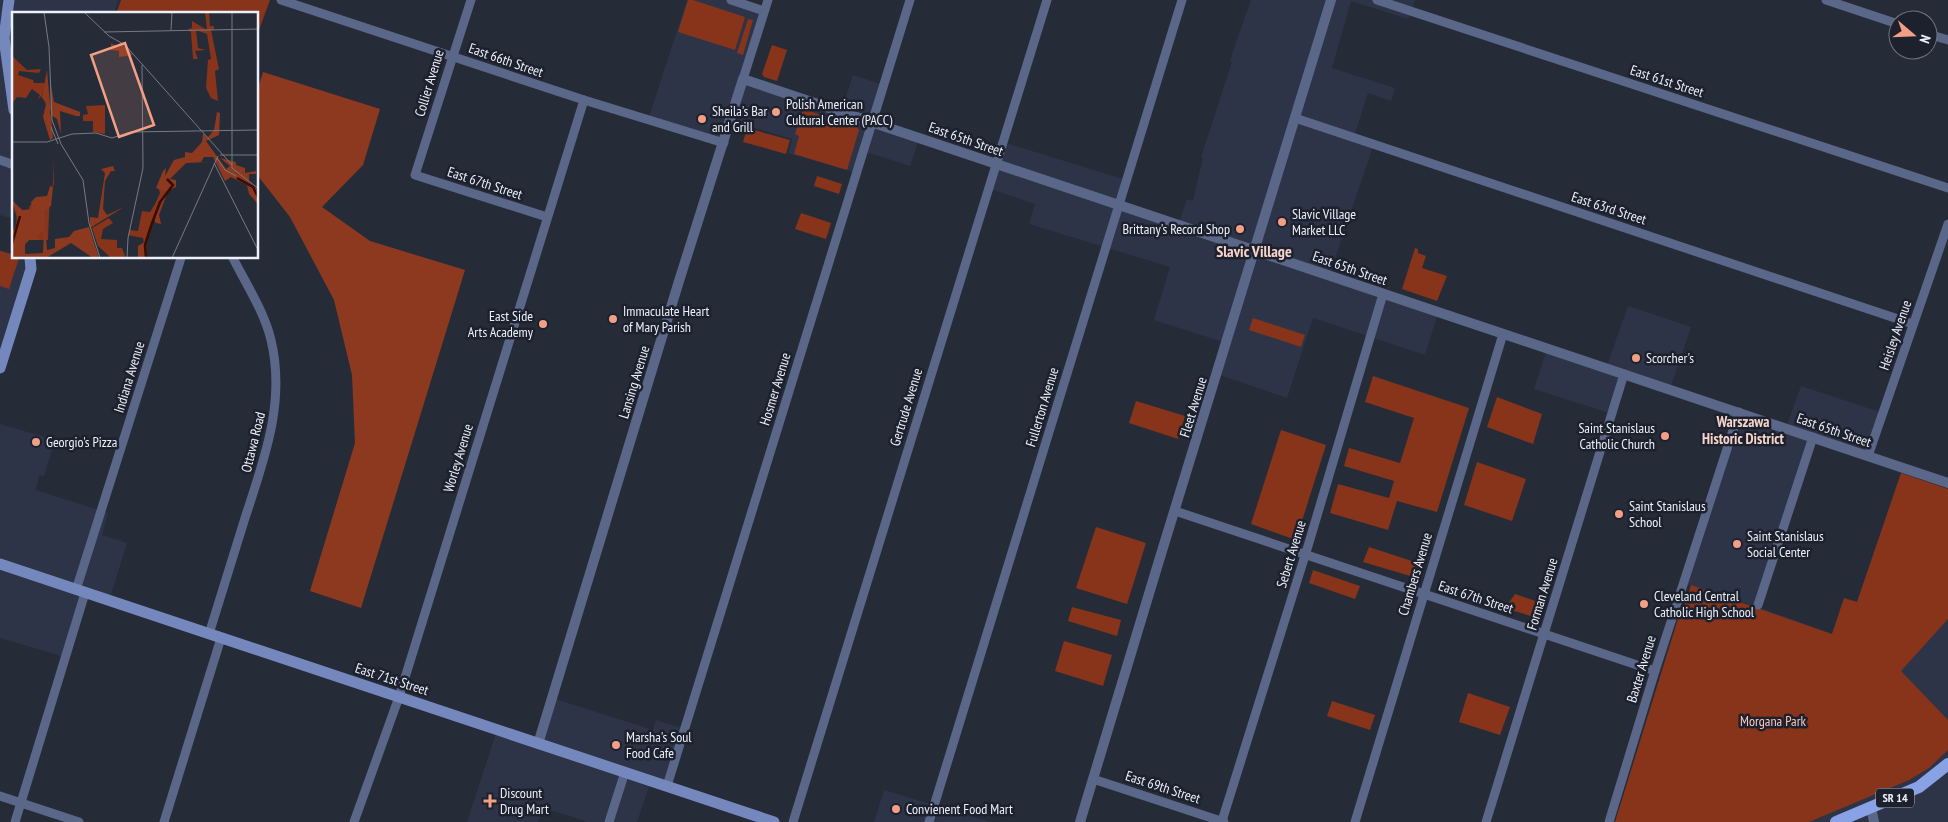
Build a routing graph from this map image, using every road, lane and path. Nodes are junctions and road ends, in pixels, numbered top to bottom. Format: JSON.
{"nodes":[{"id":1,"x":9,"y":0,"type":"edge"},
{"id":2,"x":281,"y":0,"type":"edge"},
{"id":3,"x":471,"y":0,"type":"edge"},
{"id":4,"x":731,"y":0,"type":"edge"},
{"id":5,"x":768,"y":0,"type":"edge"},
{"id":6,"x":910,"y":0,"type":"edge"},
{"id":7,"x":1047,"y":0,"type":"edge"},
{"id":8,"x":1182,"y":0,"type":"edge"},
{"id":9,"x":1331,"y":0,"type":"edge"},
{"id":10,"x":1377,"y":0,"type":"edge"},
{"id":11,"x":1826,"y":0,"type":"edge"},
{"id":12,"x":764,"y":11,"type":"junction"},
{"id":13,"x":1888,"y":21,"type":"edge"},
{"id":14,"x":2,"y":38,"type":"edge"},
{"id":15,"x":452,"y":56,"type":"junction"},
{"id":16,"x":743,"y":79,"type":"junction"},
{"id":17,"x":12,"y":98,"type":"edge"},
{"id":18,"x":584,"y":100,"type":"junction"},
{"id":19,"x":1295,"y":118,"type":"junction"},
{"id":20,"x":872,"y":122,"type":"junction"},
{"id":21,"x":724,"y":144,"type":"junction"},
{"id":22,"x":0,"y":160,"type":"edge"},
{"id":23,"x":996,"y":163,"type":"junction"},
{"id":24,"x":12,"y":164,"type":"edge"},
{"id":25,"x":415,"y":175,"type":"joint"},
{"id":26,"x":1948,"y":188,"type":"edge"},
{"id":27,"x":1119,"y":205,"type":"junction"},
{"id":28,"x":547,"y":217,"type":"junction"},
{"id":29,"x":1948,"y":224,"type":"edge"},
{"id":30,"x":1255,"y":251,"type":"junction"},
{"id":31,"x":30,"y":259,"type":"edge"},
{"id":32,"x":181,"y":259,"type":"edge"},
{"id":33,"x":234,"y":259,"type":"edge"},
{"id":34,"x":1383,"y":294,"type":"junction"},
{"id":35,"x":1914,"y":324,"type":"junction"},
{"id":36,"x":1503,"y":334,"type":"junction"},
{"id":37,"x":0,"y":368,"type":"edge"},
{"id":38,"x":1624,"y":374,"type":"junction"},
{"id":39,"x":1739,"y":412,"type":"junction"},
{"id":40,"x":1813,"y":437,"type":"junction"},
{"id":41,"x":1868,"y":456,"type":"junction"},
{"id":42,"x":1948,"y":483,"type":"edge"},
{"id":43,"x":1175,"y":511,"type":"junction"},
{"id":44,"x":1306,"y":554,"type":"junction"},
{"id":45,"x":0,"y":564,"type":"edge"},
{"id":46,"x":81,"y":591,"type":"junction"},
{"id":47,"x":1423,"y":594,"type":"junction"},
{"id":48,"x":1758,"y":605,"type":"dead end"},
{"id":49,"x":209,"y":634,"type":"junction"},
{"id":50,"x":1544,"y":634,"type":"junction"},
{"id":51,"x":221,"y":638,"type":"junction"},
{"id":52,"x":1655,"y":671,"type":"junction"},
{"id":53,"x":399,"y":697,"type":"junction"},
{"id":54,"x":538,"y":744,"type":"junction"},
{"id":55,"x":1948,"y":764,"type":"edge"},
{"id":56,"x":625,"y":772,"type":"junction"},
{"id":57,"x":1093,"y":779,"type":"junction"},
{"id":58,"x":667,"y":786,"type":"junction"},
{"id":59,"x":0,"y":796,"type":"edge"},
{"id":60,"x":21,"y":802,"type":"junction"},
{"id":61,"x":1871,"y":807,"type":"junction"},
{"id":62,"x":15,"y":822,"type":"edge"},
{"id":63,"x":79,"y":822,"type":"edge"},
{"id":64,"x":164,"y":822,"type":"edge"},
{"id":65,"x":354,"y":822,"type":"edge"},
{"id":66,"x":609,"y":822,"type":"edge"},
{"id":67,"x":774,"y":822,"type":"edge"},
{"id":68,"x":793,"y":822,"type":"edge"},
{"id":69,"x":929,"y":822,"type":"edge"},
{"id":70,"x":1080,"y":822,"type":"edge"},
{"id":71,"x":1223,"y":822,"type":"edge"},
{"id":72,"x":1355,"y":822,"type":"edge"},
{"id":73,"x":1486,"y":822,"type":"edge"},
{"id":74,"x":1609,"y":822,"type":"edge"},
{"id":75,"x":1836,"y":822,"type":"edge"},
{"id":76,"x":1874,"y":822,"type":"edge"}],
"edges":[{"from":1,"to":14,"type":"main road"},
{"from":2,"to":15,"type":"street","name":"East 66th Street"},
{"from":3,"to":15,"type":"street","name":"Collier Avenue"},
{"from":4,"to":12,"type":"street"},
{"from":5,"to":12,"type":"street","name":"Lansing Avenue"},
{"from":6,"to":20,"type":"street","name":"Hosmer Avenue"},
{"from":7,"to":23,"type":"street","name":"Gertrude Avenue"},
{"from":8,"to":27,"type":"street","name":"Fullerton Avenue"},
{"from":9,"to":19,"type":"street","name":"Fleet Avenue"},
{"from":10,"to":26,"type":"street","name":"East 61st Street"},
{"from":11,"to":13,"type":"street"},
{"from":12,"to":16,"type":"street","name":"Lansing Avenue"},
{"from":14,"to":17,"type":"main road"},
{"from":15,"to":18,"type":"street","name":"East 66th Street"},
{"from":15,"to":25,"type":"street","name":"Collier Avenue"},
{"from":16,"to":20,"type":"street","name":"East 65th Street"},
{"from":16,"to":21,"type":"street","name":"Lansing Avenue"},
{"from":18,"to":21,"type":"street","name":"East 66th Street"},
{"from":18,"to":28,"type":"street","name":"Worley Avenue"},
{"from":19,"to":30,"type":"street","name":"Fleet Avenue"},
{"from":19,"to":35,"type":"street","name":"East 63rd Street"},
{"from":20,"to":23,"type":"street","name":"East 65th Street"},
{"from":20,"to":58,"type":"street","name":"Hosmer Avenue"},
{"from":21,"to":54,"type":"street","name":"Lansing Avenue"},
{"from":22,"to":24,"type":"street"},
{"from":23,"to":27,"type":"street","name":"East 65th Street"},
{"from":23,"to":68,"type":"street","name":"Gertrude Avenue"},
{"from":25,"to":28,"type":"street","name":"East 67th Street"},
{"from":27,"to":30,"type":"street","name":"East 65th Street"},
{"from":27,"to":69,"type":"street","name":"Fullerton Avenue"},
{"from":28,"to":53,"type":"street","name":"Worley Avenue"},
{"from":29,"to":35,"type":"street","name":"Heisley Avenue"},
{"from":30,"to":34,"type":"street","name":"East 65th Street"},
{"from":30,"to":43,"type":"street","name":"Fleet Avenue"},
{"from":31,"to":37,"type":"main road"},
{"from":32,"to":46,"type":"street","name":"Indiana Avenue"},
{"from":33,"to":49,"type":"street","name":"Ottawa Road"},
{"from":34,"to":36,"type":"street","name":"East 65th Street"},
{"from":34,"to":44,"type":"street","name":"Sebert Avenue"},
{"from":35,"to":41,"type":"street","name":"Heisley Avenue"},
{"from":36,"to":38,"type":"street","name":"East 65th Street"},
{"from":36,"to":47,"type":"street","name":"Chambers Avenue"},
{"from":38,"to":39,"type":"street","name":"East 65th Street"},
{"from":38,"to":50,"type":"street","name":"Forman Avenue"},
{"from":39,"to":40,"type":"street","name":"East 65th Street"},
{"from":39,"to":52,"type":"street","name":"Baxter Avenue"},
{"from":40,"to":41,"type":"street","name":"East 65th Street"},
{"from":40,"to":48,"type":"street"},
{"from":41,"to":42,"type":"street","name":"East 65th Street"},
{"from":43,"to":44,"type":"street","name":"East 67th Street"},
{"from":43,"to":57,"type":"street","name":"Fleet Avenue"},
{"from":44,"to":47,"type":"street","name":"East 67th Street"},
{"from":44,"to":71,"type":"street","name":"Sebert Avenue"},
{"from":45,"to":46,"type":"main road","name":"East 71st Street"},
{"from":46,"to":49,"type":"main road","name":"East 71st Street"},
{"from":46,"to":60,"type":"street","name":"Indiana Avenue"},
{"from":47,"to":50,"type":"street","name":"East 67th Street"},
{"from":47,"to":72,"type":"street","name":"Chambers Avenue"},
{"from":49,"to":51,"type":"main road","name":"East 71st Street"},
{"from":50,"to":52,"type":"street","name":"East 67th Street"},
{"from":50,"to":73,"type":"street","name":"Forman Avenue"},
{"from":51,"to":53,"type":"main road","name":"East 71st Street"},
{"from":51,"to":64,"type":"street"},
{"from":52,"to":74,"type":"street","name":"Baxter Avenue"},
{"from":53,"to":54,"type":"main road","name":"East 71st Street"},
{"from":53,"to":65,"type":"street","name":"Worley Avenue"},
{"from":54,"to":56,"type":"main road","name":"East 71st Street"},
{"from":55,"to":61,"type":"main road","number":"SR 14"},
{"from":56,"to":58,"type":"main road","name":"East 71st Street"},
{"from":56,"to":66,"type":"street"},
{"from":57,"to":70,"type":"street","name":"Fleet Avenue"},
{"from":57,"to":71,"type":"street","name":"East 69th Street"},
{"from":58,"to":67,"type":"main road","name":"East 71st Street"},
{"from":59,"to":60,"type":"street"},
{"from":60,"to":62,"type":"street","name":"Indiana Avenue"},
{"from":60,"to":63,"type":"street"},
{"from":61,"to":75,"type":"main road","number":"SR 14"},
{"from":61,"to":76,"type":"street"}]}
